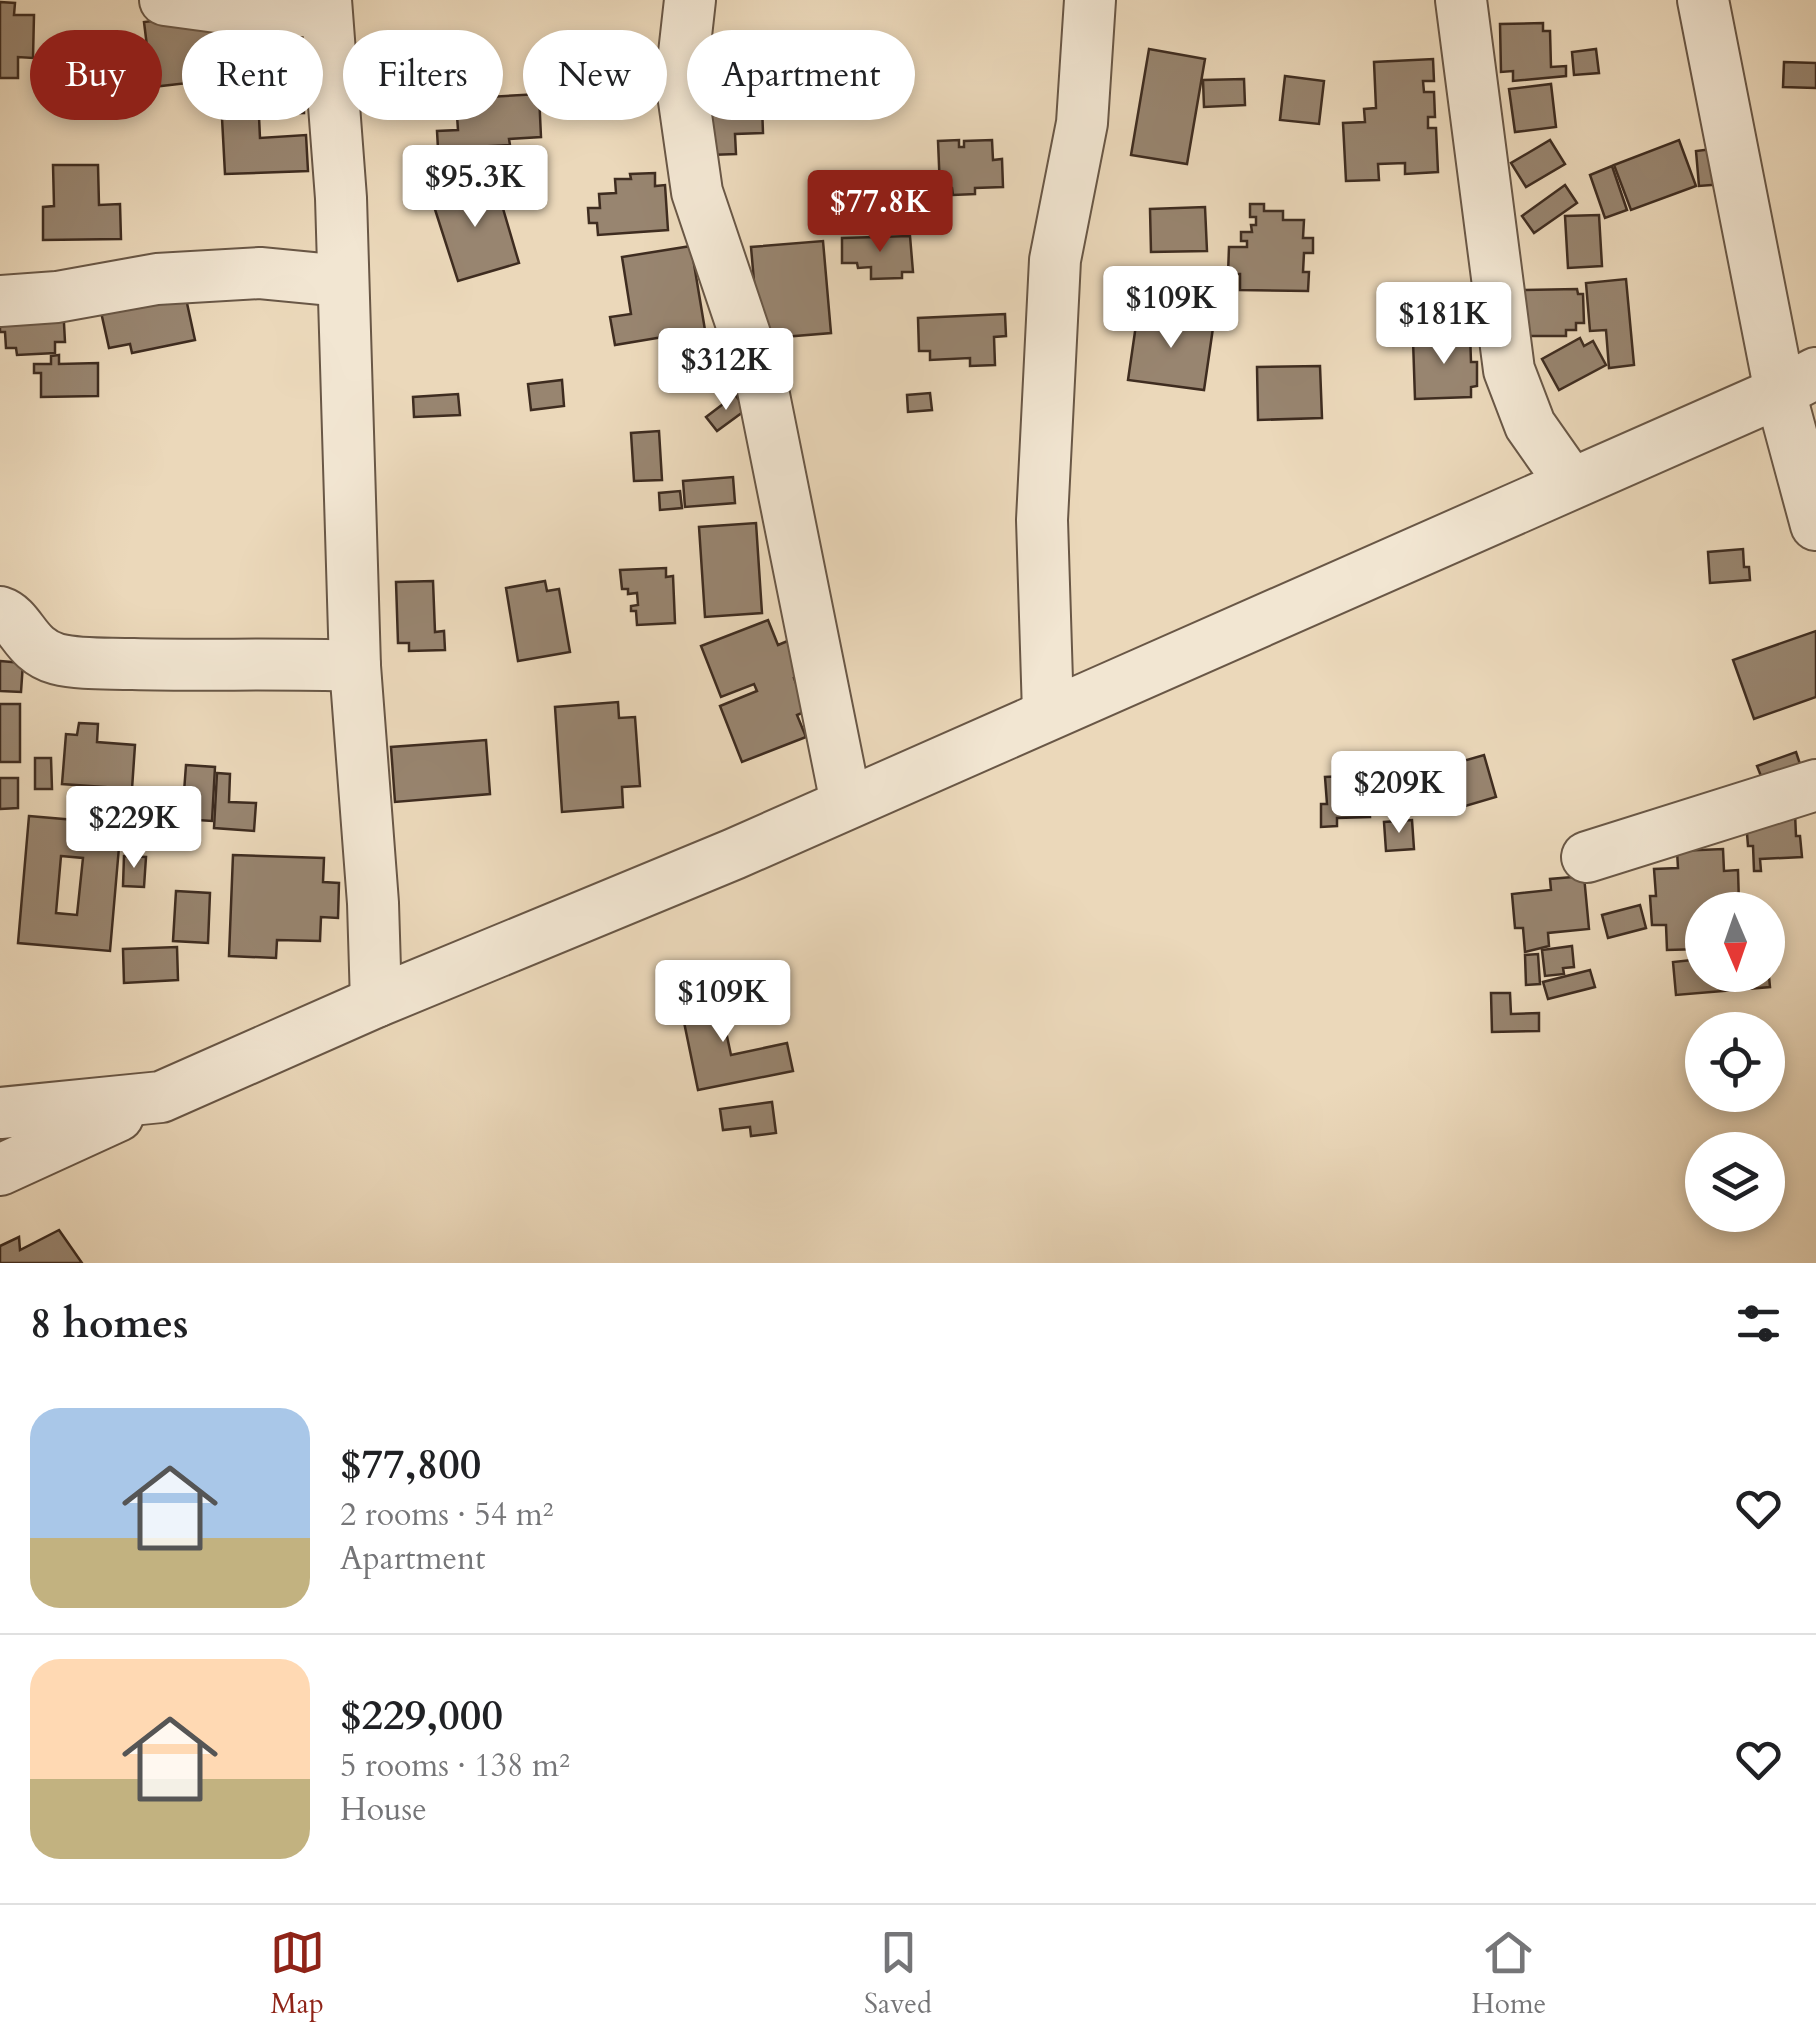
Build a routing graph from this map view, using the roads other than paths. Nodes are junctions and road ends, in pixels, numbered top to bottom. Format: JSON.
{"nodes":[{"id":1,"x":165,"y":0,"type":"edge"},
{"id":2,"x":690,"y":0,"type":"edge"},
{"id":3,"x":1090,"y":0,"type":"edge"},
{"id":4,"x":1461,"y":0,"type":"edge"},
{"id":5,"x":1703,"y":0,"type":"edge"},
{"id":6,"x":326,"y":5,"type":"edge"},
{"id":7,"x":343,"y":281,"type":"junction"},
{"id":8,"x":0,"y":300,"type":"edge"},
{"id":9,"x":1798,"y":382,"type":"edge"},
{"id":10,"x":1570,"y":482,"type":"junction"},
{"id":11,"x":1816,"y":525,"type":"edge"},
{"id":12,"x":0,"y":612,"type":"edge"},
{"id":13,"x":355,"y":666,"type":"junction"},
{"id":14,"x":1048,"y":712,"type":"junction"},
{"id":15,"x":1816,"y":785,"type":"edge"},
{"id":16,"x":846,"y":802,"type":"junction"},
{"id":17,"x":1588,"y":857,"type":"dead end"},
{"id":18,"x":376,"y":1002,"type":"junction"},
{"id":19,"x":161,"y":1097,"type":"junction"},
{"id":20,"x":0,"y":1113,"type":"edge"},
{"id":21,"x":0,"y":1170,"type":"edge"}],
"edges":[{"from":1,"to":6,"type":"street"},
{"from":2,"to":16,"type":"street"},
{"from":3,"to":14,"type":"street"},
{"from":4,"to":10,"type":"street"},
{"from":5,"to":9,"type":"street"},
{"from":6,"to":7,"type":"street"},
{"from":7,"to":8,"type":"street"},
{"from":7,"to":13,"type":"street"},
{"from":9,"to":10,"type":"street"},
{"from":9,"to":11,"type":"street"},
{"from":10,"to":14,"type":"street"},
{"from":12,"to":13,"type":"street"},
{"from":13,"to":18,"type":"street"},
{"from":14,"to":16,"type":"street"},
{"from":15,"to":17,"type":"street"},
{"from":16,"to":18,"type":"street"},
{"from":18,"to":19,"type":"street"},
{"from":19,"to":20,"type":"street"},
{"from":19,"to":21,"type":"street"}]}
